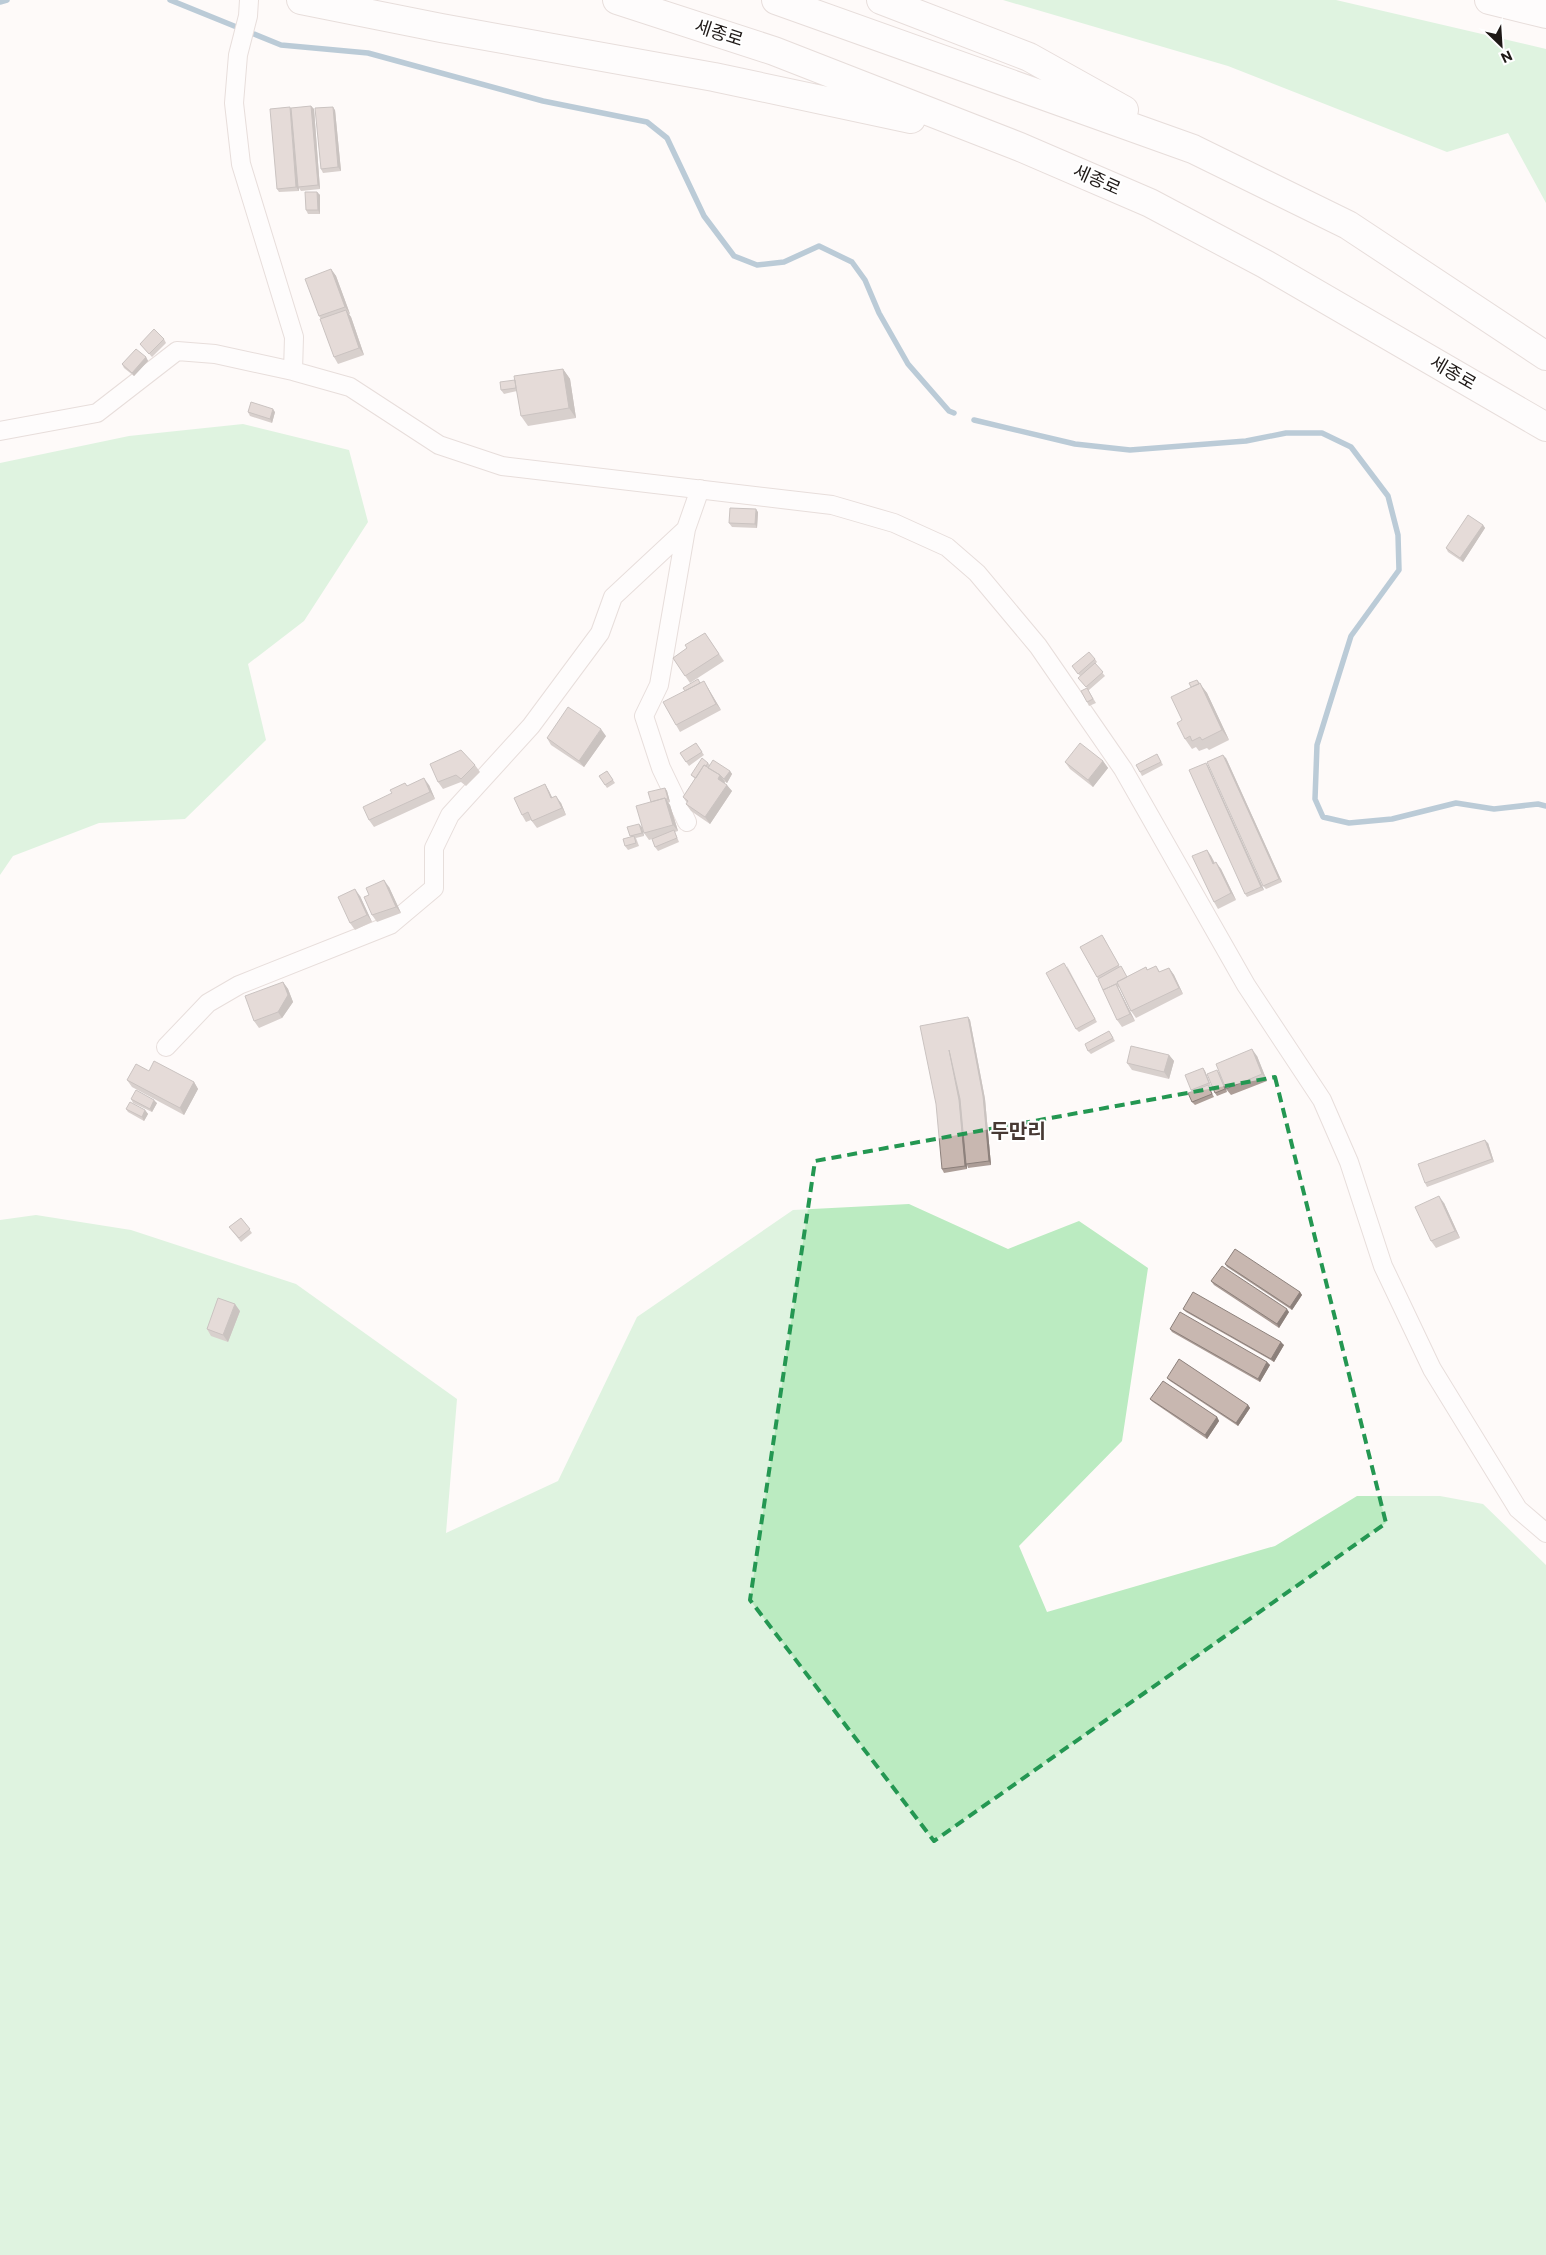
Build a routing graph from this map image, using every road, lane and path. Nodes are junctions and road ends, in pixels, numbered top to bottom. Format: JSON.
{"nodes":[{"id":1,"x":301,"y":0,"type":"edge"},
{"id":2,"x":617,"y":0,"type":"edge"},
{"id":3,"x":776,"y":0,"type":"edge"},
{"id":4,"x":881,"y":0,"type":"edge"},
{"id":5,"x":1489,"y":0,"type":"edge"},
{"id":6,"x":248,"y":8,"type":"edge"},
{"id":7,"x":1546,"y":14,"type":"edge"},
{"id":8,"x":1020,"y":147,"type":"junction"},
{"id":9,"x":1192,"y":149,"type":"junction"},
{"id":10,"x":1546,"y":356,"type":"edge"},
{"id":11,"x":294,"y":370,"type":"junction"},
{"id":12,"x":1546,"y":427,"type":"edge"},
{"id":13,"x":0,"y":432,"type":"edge"},
{"id":14,"x":700,"y":490,"type":"junction"},
{"id":15,"x":686,"y":529,"type":"junction"},
{"id":16,"x":687,"y":822,"type":"dead end"},
{"id":17,"x":166,"y":1047,"type":"dead end"},
{"id":18,"x":1546,"y":1533,"type":"edge"}],
"edges":[{"from":1,"to":8,"type":"highway"},
{"from":2,"to":8,"type":"highway","name":"세종로"},
{"from":3,"to":9,"type":"highway"},
{"from":4,"to":9,"type":"highway"},
{"from":5,"to":7,"type":"highway"},
{"from":6,"to":11,"type":"street"},
{"from":8,"to":12,"type":"highway","name":"세종로"},
{"from":9,"to":10,"type":"highway"},
{"from":11,"to":13,"type":"street"},
{"from":11,"to":14,"type":"street"},
{"from":14,"to":15,"type":"street"},
{"from":14,"to":18,"type":"street"},
{"from":15,"to":16,"type":"street"},
{"from":15,"to":17,"type":"street"}]}
